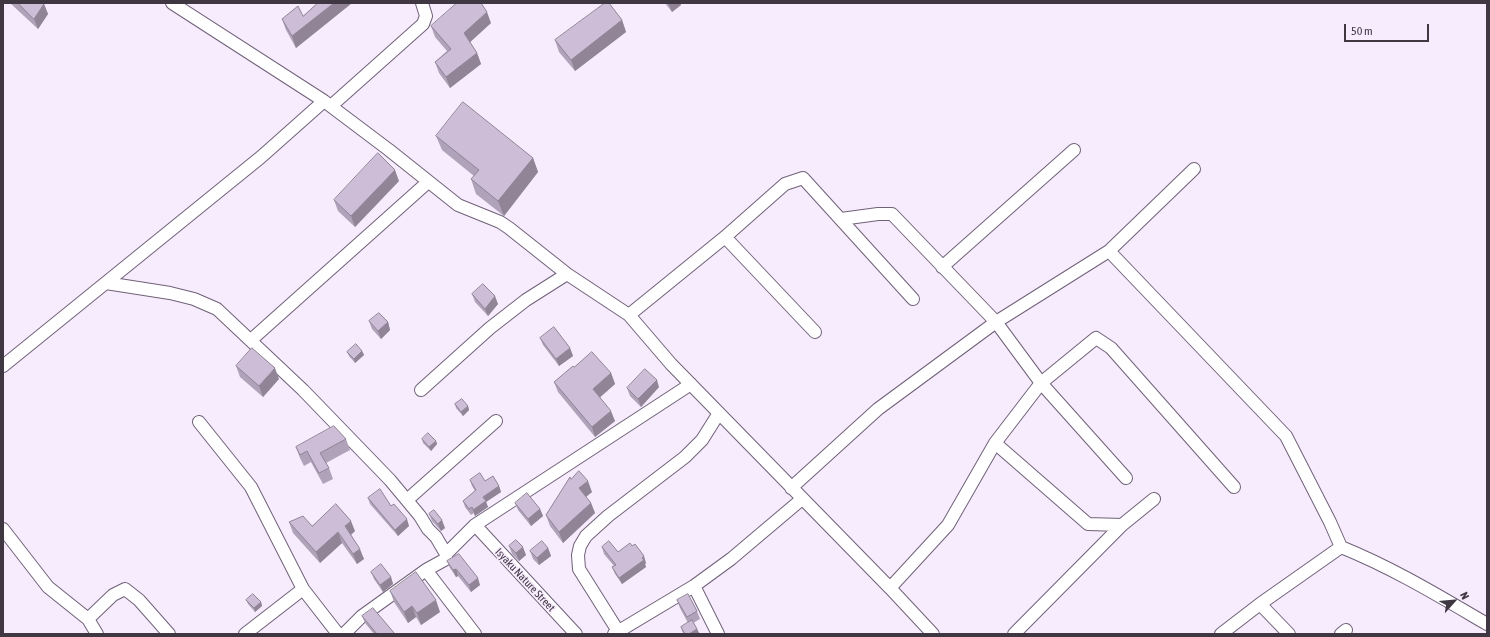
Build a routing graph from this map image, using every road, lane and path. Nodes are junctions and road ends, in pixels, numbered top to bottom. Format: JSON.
{"nodes":[{"id":1,"x":172,"y":3,"type":"edge"},
{"id":2,"x":422,"y":3,"type":"edge"},
{"id":3,"x":327,"y":104,"type":"junction"},
{"id":4,"x":1074,"y":150,"type":"dead end"},
{"id":5,"x":1194,"y":169,"type":"dead end"},
{"id":6,"x":428,"y":182,"type":"junction"},
{"id":7,"x":841,"y":219,"type":"junction"},
{"id":8,"x":725,"y":237,"type":"junction"},
{"id":9,"x":1109,"y":251,"type":"junction"},
{"id":10,"x":942,"y":267,"type":"junction"},
{"id":11,"x":567,"y":274,"type":"junction"},
{"id":12,"x":106,"y":283,"type":"junction"},
{"id":13,"x":913,"y":299,"type":"dead end"},
{"id":14,"x":629,"y":315,"type":"junction"},
{"id":15,"x":996,"y":322,"type":"junction"},
{"id":16,"x":815,"y":332,"type":"dead end"},
{"id":17,"x":251,"y":340,"type":"junction"},
{"id":18,"x":3,"y":366,"type":"edge"},
{"id":19,"x":1041,"y":383,"type":"junction"},
{"id":20,"x":691,"y":384,"type":"junction"},
{"id":21,"x":421,"y":390,"type":"dead end"},
{"id":22,"x":719,"y":413,"type":"junction"},
{"id":23,"x":496,"y":421,"type":"dead end"},
{"id":24,"x":199,"y":422,"type":"dead end"},
{"id":25,"x":995,"y":443,"type":"junction"},
{"id":26,"x":1126,"y":478,"type":"dead end"},
{"id":27,"x":1234,"y":487,"type":"dead end"},
{"id":28,"x":791,"y":488,"type":"junction"},
{"id":29,"x":802,"y":499,"type":"junction"},
{"id":30,"x":1154,"y":499,"type":"dead end"},
{"id":31,"x":407,"y":500,"type":"junction"},
{"id":32,"x":475,"y":525,"type":"junction"},
{"id":33,"x":1122,"y":525,"type":"junction"},
{"id":34,"x":3,"y":529,"type":"edge"},
{"id":35,"x":1341,"y":547,"type":"junction"},
{"id":36,"x":446,"y":554,"type":"junction"},
{"id":37,"x":426,"y":570,"type":"junction"},
{"id":38,"x":694,"y":586,"type":"junction"},
{"id":39,"x":890,"y":588,"type":"junction"},
{"id":40,"x":303,"y":589,"type":"junction"},
{"id":41,"x":1260,"y":604,"type":"junction"},
{"id":42,"x":88,"y":619,"type":"junction"},
{"id":43,"x":1487,"y":624,"type":"edge"},
{"id":44,"x":616,"y":633,"type":"edge"},
{"id":45,"x":97,"y":634,"type":"edge"},
{"id":46,"x":169,"y":634,"type":"edge"},
{"id":47,"x":245,"y":634,"type":"edge"},
{"id":48,"x":338,"y":634,"type":"edge"},
{"id":49,"x":344,"y":634,"type":"edge"},
{"id":50,"x":475,"y":634,"type":"edge"},
{"id":51,"x":576,"y":634,"type":"edge"},
{"id":52,"x":718,"y":634,"type":"edge"},
{"id":53,"x":933,"y":634,"type":"edge"},
{"id":54,"x":1014,"y":634,"type":"edge"},
{"id":55,"x":1221,"y":634,"type":"edge"},
{"id":56,"x":1289,"y":634,"type":"edge"}],
"edges":[{"from":1,"to":3,"type":"street"},
{"from":2,"to":3,"type":"street"},
{"from":3,"to":6,"type":"street"},
{"from":3,"to":12,"type":"street"},
{"from":4,"to":10,"type":"street"},
{"from":5,"to":9,"type":"street"},
{"from":6,"to":11,"type":"street"},
{"from":6,"to":17,"type":"street"},
{"from":7,"to":8,"type":"street"},
{"from":7,"to":10,"type":"street"},
{"from":7,"to":13,"type":"street"},
{"from":8,"to":14,"type":"street"},
{"from":8,"to":16,"type":"street"},
{"from":9,"to":15,"type":"street"},
{"from":9,"to":35,"type":"street"},
{"from":10,"to":15,"type":"street"},
{"from":11,"to":14,"type":"street"},
{"from":11,"to":21,"type":"street"},
{"from":12,"to":17,"type":"street"},
{"from":12,"to":18,"type":"street"},
{"from":14,"to":20,"type":"street"},
{"from":15,"to":19,"type":"street"},
{"from":15,"to":28,"type":"street"},
{"from":17,"to":31,"type":"street"},
{"from":19,"to":25,"type":"street"},
{"from":19,"to":26,"type":"street"},
{"from":19,"to":27,"type":"street"},
{"from":20,"to":22,"type":"street"},
{"from":20,"to":32,"type":"street"},
{"from":22,"to":28,"type":"street"},
{"from":22,"to":44,"type":"street"},
{"from":23,"to":31,"type":"street"},
{"from":24,"to":40,"type":"street"},
{"from":25,"to":33,"type":"street"},
{"from":25,"to":39,"type":"street"},
{"from":28,"to":29,"type":"street"},
{"from":29,"to":38,"type":"street"},
{"from":29,"to":39,"type":"street"},
{"from":30,"to":33,"type":"street"},
{"from":31,"to":36,"type":"street"},
{"from":32,"to":36,"type":"street"},
{"from":32,"to":51,"type":"street","name":"Isyaku Nature Street"},
{"from":33,"to":54,"type":"street"},
{"from":34,"to":42,"type":"street"},
{"from":35,"to":41,"type":"street"},
{"from":35,"to":43,"type":"street"},
{"from":36,"to":37,"type":"street"},
{"from":37,"to":49,"type":"street"},
{"from":37,"to":50,"type":"street"},
{"from":38,"to":44,"type":"street"},
{"from":38,"to":52,"type":"street"},
{"from":39,"to":53,"type":"street"},
{"from":40,"to":47,"type":"street"},
{"from":40,"to":48,"type":"street"},
{"from":41,"to":55,"type":"street"},
{"from":41,"to":56,"type":"street"},
{"from":42,"to":45,"type":"street"},
{"from":42,"to":46,"type":"street"}]}
